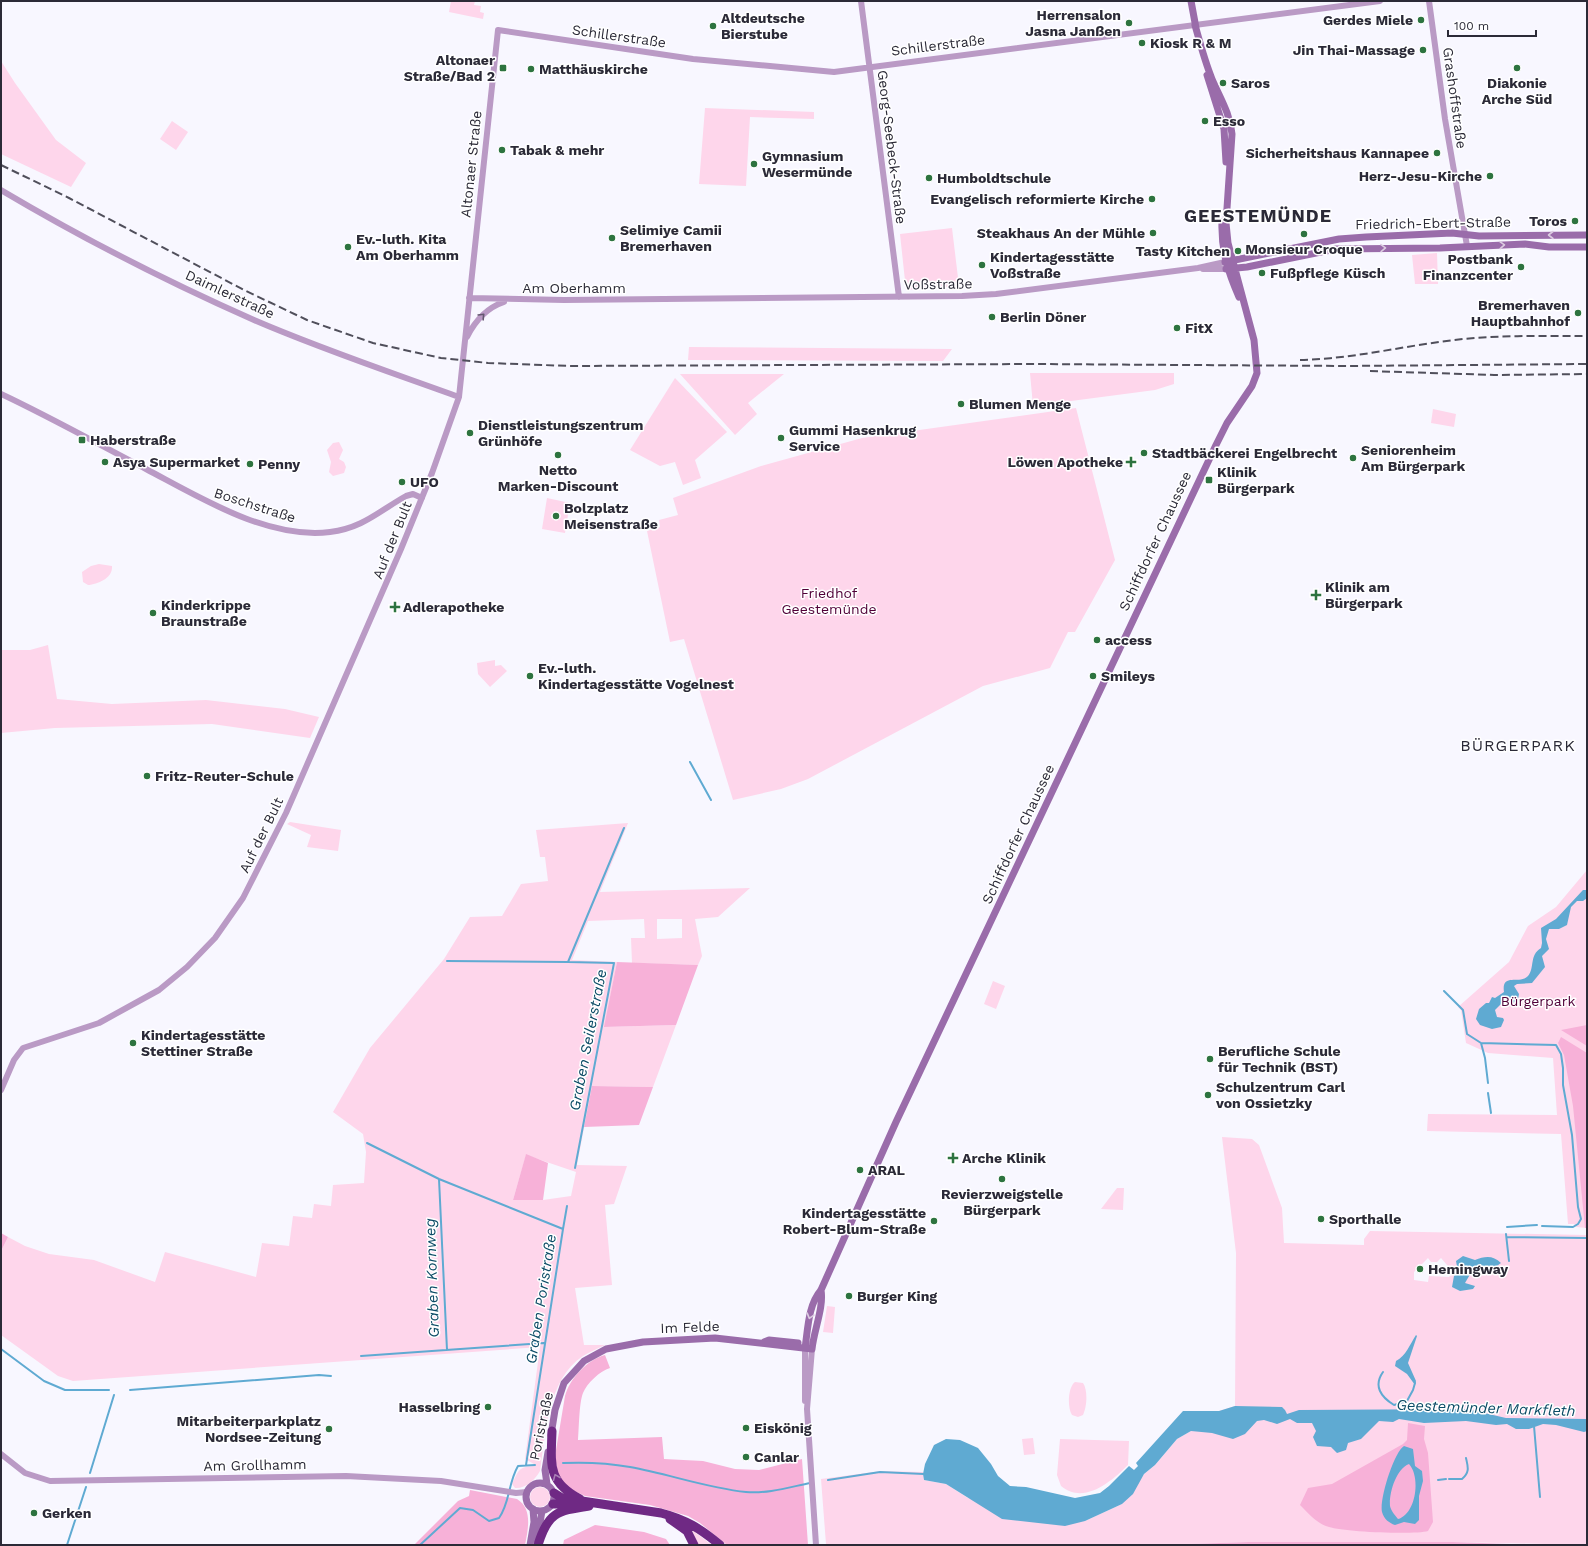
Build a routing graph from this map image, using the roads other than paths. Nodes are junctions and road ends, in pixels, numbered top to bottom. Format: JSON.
{"nodes":[{"id":1,"x":861,"y":1,"type":"edge"},
{"id":2,"x":1191,"y":1,"type":"edge"},
{"id":3,"x":1380,"y":1,"type":"edge"},
{"id":4,"x":1429,"y":1,"type":"edge"},
{"id":5,"x":1195,"y":25,"type":"junction"},
{"id":6,"x":498,"y":30,"type":"joint"},
{"id":7,"x":870,"y":66,"type":"junction"},
{"id":8,"x":1,"y":190,"type":"edge"},
{"id":9,"x":1465,"y":233,"type":"junction"},
{"id":10,"x":1536,"y":235,"type":"junction"},
{"id":11,"x":1587,"y":235,"type":"edge"},
{"id":12,"x":1537,"y":245,"type":"junction"},
{"id":13,"x":1467,"y":246,"type":"junction"},
{"id":14,"x":1587,"y":247,"type":"edge"},
{"id":15,"x":1229,"y":265,"type":"junction"},
{"id":16,"x":899,"y":297,"type":"junction"},
{"id":17,"x":469,"y":298,"type":"junction"},
{"id":18,"x":678,"y":299,"type":"joint"},
{"id":19,"x":509,"y":300,"type":"junction"},
{"id":20,"x":464,"y":342,"type":"junction"},
{"id":21,"x":1,"y":394,"type":"edge"},
{"id":22,"x":459,"y":397,"type":"junction"},
{"id":23,"x":422,"y":498,"type":"junction"},
{"id":24,"x":1,"y":1090,"type":"edge"},
{"id":25,"x":618,"y":1346,"type":"joint"},
{"id":26,"x":809,"y":1346,"type":"junction"},
{"id":27,"x":552,"y":1431,"type":"junction"},
{"id":28,"x":1,"y":1454,"type":"edge"},
{"id":29,"x":545,"y":1470,"type":"junction"},
{"id":30,"x":539,"y":1482,"type":"junction"},
{"id":31,"x":547,"y":1484,"type":"junction"},
{"id":32,"x":554,"y":1493,"type":"junction"},
{"id":33,"x":526,"y":1495,"type":"junction"},
{"id":34,"x":587,"y":1503,"type":"junction"},
{"id":35,"x":553,"y":1504,"type":"junction"},
{"id":36,"x":533,"y":1509,"type":"junction"},
{"id":37,"x":542,"y":1511,"type":"junction"},
{"id":38,"x":530,"y":1545,"type":"edge"},
{"id":39,"x":537,"y":1545,"type":"edge"},
{"id":40,"x":694,"y":1545,"type":"edge"},
{"id":41,"x":720,"y":1545,"type":"edge"},
{"id":42,"x":816,"y":1545,"type":"edge"}],
"edges":[{"from":1,"to":7,"type":"street","name":"Georg-Seebeck-Straße"},
{"from":2,"to":5,"type":"main road","name":"Schiffdorfer Chaussee"},
{"from":3,"to":5,"type":"street","name":"Schillerstraße"},
{"from":4,"to":9,"type":"street","name":"Grashoffstraße"},
{"from":5,"to":7,"type":"street","name":"Schillerstraße"},
{"from":5,"to":15,"type":"main road","name":"Schiffdorfer Chaussee"},
{"from":6,"to":7,"type":"street","name":"Schillerstraße"},
{"from":6,"to":17,"type":"street","name":"Altonaer Straße"},
{"from":7,"to":16,"type":"street","name":"Georg-Seebeck-Straße"},
{"from":8,"to":22,"type":"street","name":"Daimlerstraße"},
{"from":9,"to":10,"type":"main road","name":"Friedrich-Ebert-Straße"},
{"from":9,"to":13,"type":"street","name":"Grashoffstraße"},
{"from":9,"to":15,"type":"main road","name":"Friedrich-Ebert-Straße"},
{"from":11,"to":10,"type":"main road","name":"Friedrich-Ebert-Straße","one_way":true},
{"from":10,"to":12,"type":"main road"},
{"from":13,"to":12,"type":"main road","name":"Friedrich-Ebert-Straße","one_way":true},
{"from":12,"to":14,"type":"main road","name":"Friedrich-Ebert-Straße"},
{"from":15,"to":13,"type":"main road","name":"Friedrich-Ebert-Straße","one_way":true},
{"from":15,"to":16,"type":"street","name":"Voßstraße"},
{"from":15,"to":26,"type":"main road","name":"Schiffdorfer Chaussee"},
{"from":16,"to":18,"type":"street","name":"Voßstraße"},
{"from":17,"to":19,"type":"street","name":"Am Oberhamm"},
{"from":17,"to":20,"type":"street","name":"Altonaer Straße"},
{"from":18,"to":19,"type":"street","name":"Am Oberhamm"},
{"from":20,"to":19,"type":"street","one_way":true},
{"from":20,"to":22,"type":"street","name":"Altonaer Straße"},
{"from":21,"to":23,"type":"street","name":"Boschstraße"},
{"from":22,"to":23,"type":"street","name":"Auf der Bult"},
{"from":23,"to":24,"type":"street","name":"Auf der Bult"},
{"from":25,"to":26,"type":"main road","name":"Im Felde"},
{"from":25,"to":27,"type":"main road","name":"Poristraße"},
{"from":26,"to":42,"type":"street","name":"Schiffdorfer Chaussee"},
{"from":27,"to":29,"type":"main road","name":"Poristraße"},
{"from":34,"to":27,"type":"highway","one_way":true},
{"from":28,"to":33,"type":"street","name":"Am Grollhamm"},
{"from":29,"to":30,"type":"main road","name":"Poristraße"},
{"from":29,"to":31,"type":"main road","name":"Poristraße"},
{"from":30,"to":31,"type":"main road","name":"Poristraße"},
{"from":30,"to":33,"type":"main road","name":"Poristraße"},
{"from":31,"to":32,"type":"main road","name":"Poristraße"},
{"from":32,"to":34,"type":"highway"},
{"from":32,"to":35,"type":"main road"},
{"from":33,"to":36,"type":"main road"},
{"from":34,"to":35,"type":"highway"},
{"from":34,"to":39,"type":"highway"},
{"from":34,"to":40,"type":"highway"},
{"from":34,"to":41,"type":"highway"},
{"from":35,"to":37,"type":"main road"},
{"from":36,"to":37,"type":"main road"},
{"from":36,"to":38,"type":"main road"},
{"from":37,"to":39,"type":"main road"}]}
